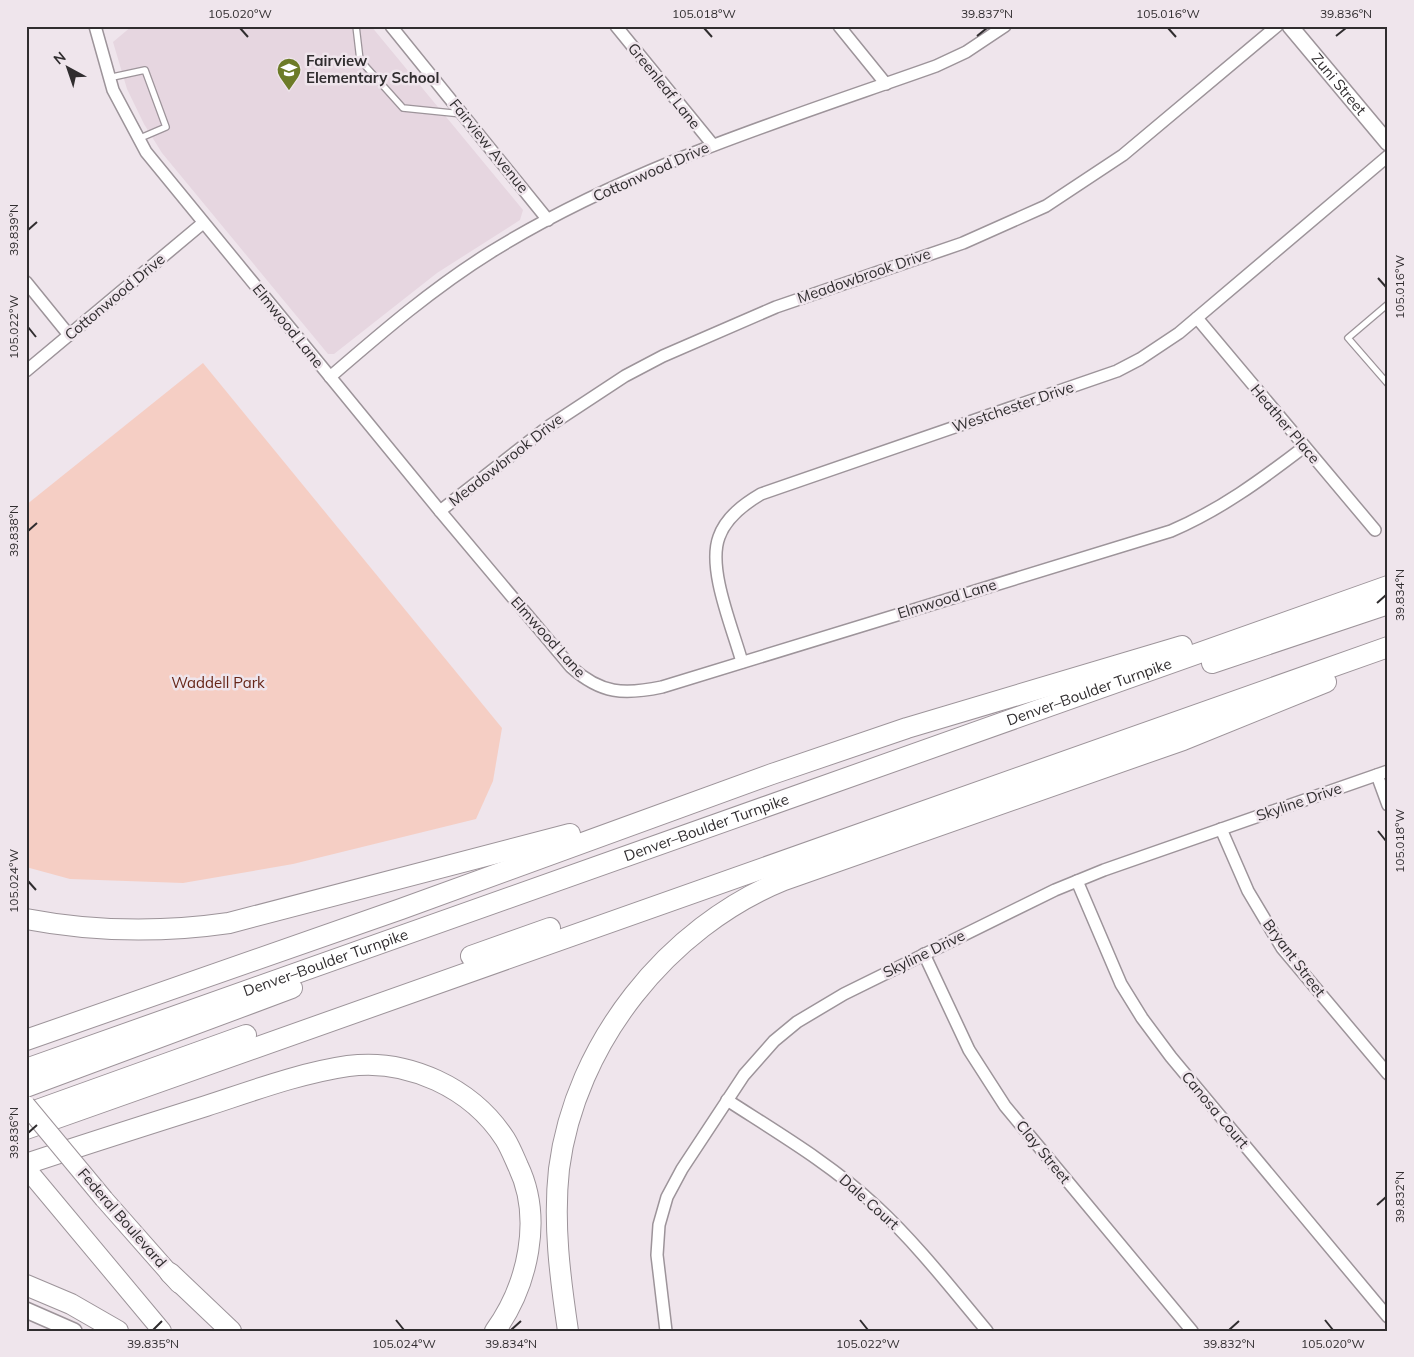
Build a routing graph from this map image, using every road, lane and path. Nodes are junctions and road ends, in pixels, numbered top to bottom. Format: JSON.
{"nodes":[{"id":1,"x":356,"y":26,"type":"edge"},
{"id":2,"x":391,"y":26,"type":"edge"},
{"id":3,"x":616,"y":26,"type":"edge"},
{"id":4,"x":839,"y":26,"type":"edge"},
{"id":5,"x":1005,"y":26,"type":"edge"},
{"id":6,"x":1277,"y":26,"type":"edge"},
{"id":7,"x":1290,"y":26,"type":"edge"},
{"id":8,"x":96,"y":27,"type":"edge"},
{"id":9,"x":108,"y":78,"type":"junction"},
{"id":10,"x":886,"y":84,"type":"junction"},
{"id":11,"x":462,"y":114,"type":"junction"},
{"id":12,"x":138,"y":140,"type":"junction"},
{"id":13,"x":1388,"y":143,"type":"edge"},
{"id":14,"x":713,"y":145,"type":"junction"},
{"id":15,"x":1388,"y":156,"type":"edge"},
{"id":16,"x":548,"y":220,"type":"junction"},
{"id":17,"x":203,"y":223,"type":"junction"},
{"id":18,"x":26,"y":282,"type":"edge"},
{"id":19,"x":1388,"y":304,"type":"edge"},
{"id":20,"x":1197,"y":318,"type":"junction"},
{"id":21,"x":69,"y":335,"type":"junction"},
{"id":22,"x":26,"y":371,"type":"edge"},
{"id":23,"x":330,"y":377,"type":"junction"},
{"id":24,"x":1388,"y":384,"type":"edge"},
{"id":25,"x":1304,"y":447,"type":"junction"},
{"id":26,"x":440,"y":511,"type":"junction"},
{"id":27,"x":1375,"y":530,"type":"dead end"},
{"id":28,"x":1388,"y":585,"type":"edge"},
{"id":29,"x":1388,"y":604,"type":"edge"},
{"id":30,"x":1388,"y":647,"type":"edge"},
{"id":31,"x":1388,"y":656,"type":"edge"},
{"id":32,"x":742,"y":662,"type":"junction"},
{"id":33,"x":992,"y":726,"type":"junction"},
{"id":34,"x":1382,"y":773,"type":"edge"},
{"id":35,"x":983,"y":790,"type":"junction"},
{"id":36,"x":707,"y":796,"type":"junction"},
{"id":37,"x":1388,"y":805,"type":"edge"},
{"id":38,"x":1221,"y":829,"type":"junction"},
{"id":39,"x":1077,"y":881,"type":"junction"},
{"id":40,"x":523,"y":893,"type":"junction"},
{"id":41,"x":26,"y":919,"type":"edge"},
{"id":42,"x":924,"y":954,"type":"junction"},
{"id":43,"x":26,"y":1040,"type":"edge"},
{"id":44,"x":26,"y":1069,"type":"edge"},
{"id":45,"x":1388,"y":1074,"type":"edge"},
{"id":46,"x":26,"y":1087,"type":"edge"},
{"id":47,"x":727,"y":1100,"type":"junction"},
{"id":48,"x":26,"y":1105,"type":"edge"},
{"id":49,"x":26,"y":1114,"type":"edge"},
{"id":50,"x":26,"y":1129,"type":"edge"},
{"id":51,"x":26,"y":1166,"type":"edge"},
{"id":52,"x":170,"y":1273,"type":"junction"},
{"id":53,"x":26,"y":1285,"type":"edge"},
{"id":54,"x":26,"y":1310,"type":"edge"},
{"id":55,"x":1388,"y":1317,"type":"edge"},
{"id":56,"x":74,"y":1331,"type":"edge"},
{"id":57,"x":118,"y":1331,"type":"edge"},
{"id":58,"x":162,"y":1331,"type":"edge"},
{"id":59,"x":217,"y":1331,"type":"edge"},
{"id":60,"x":231,"y":1331,"type":"edge"},
{"id":61,"x":495,"y":1331,"type":"edge"},
{"id":62,"x":568,"y":1331,"type":"edge"},
{"id":63,"x":666,"y":1331,"type":"edge"},
{"id":64,"x":987,"y":1331,"type":"edge"},
{"id":65,"x":1192,"y":1331,"type":"edge"}],
"edges":[{"from":1,"to":11,"type":"lane"},
{"from":2,"to":11,"type":"street","name":"Fairview Avenue"},
{"from":3,"to":14,"type":"street","name":"Greenleaf Lane"},
{"from":4,"to":10,"type":"street"},
{"from":5,"to":10,"type":"street","name":"Cottonwood Drive"},
{"from":6,"to":26,"type":"street","name":"Meadowbrook Drive"},
{"from":7,"to":13,"type":"street","name":"Zuni Street"},
{"from":8,"to":9,"type":"street","name":"Elmwood Lane"},
{"from":9,"to":12,"type":"street","name":"Elmwood Lane"},
{"from":9,"to":12,"type":"lane"},
{"from":10,"to":14,"type":"street","name":"Cottonwood Drive"},
{"from":11,"to":16,"type":"street","name":"Fairview Avenue"},
{"from":12,"to":17,"type":"street","name":"Elmwood Lane"},
{"from":14,"to":16,"type":"street","name":"Cottonwood Drive"},
{"from":15,"to":20,"type":"street","name":"Westchester Drive"},
{"from":16,"to":23,"type":"street","name":"Cottonwood Drive"},
{"from":17,"to":21,"type":"street","name":"Cottonwood Drive"},
{"from":17,"to":23,"type":"street","name":"Elmwood Lane"},
{"from":18,"to":21,"type":"street"},
{"from":19,"to":24,"type":"lane"},
{"from":20,"to":25,"type":"street","name":"Heather Place"},
{"from":20,"to":32,"type":"street","name":"Westchester Drive"},
{"from":21,"to":22,"type":"street","name":"Cottonwood Drive"},
{"from":23,"to":26,"type":"street","name":"Elmwood Lane"},
{"from":25,"to":27,"type":"street","name":"Heather Place"},
{"from":25,"to":32,"type":"street","name":"Elmwood Lane"},
{"from":26,"to":32,"type":"street","name":"Elmwood Lane"},
{"from":28,"to":33,"type":"highway","name":"Denver–Boulder Turnpike"},
{"from":28,"to":36,"type":"highway"},
{"from":29,"to":33,"type":"highway"},
{"from":30,"to":35,"type":"highway"},
{"from":31,"to":62,"type":"highway"},
{"from":33,"to":40,"type":"highway","name":"Denver–Boulder Turnpike"},
{"from":34,"to":37,"type":"street"},
{"from":34,"to":38,"type":"street","name":"Skyline Drive"},
{"from":35,"to":49,"type":"highway"},
{"from":35,"to":50,"type":"highway"},
{"from":36,"to":41,"type":"highway"},
{"from":36,"to":43,"type":"highway"},
{"from":38,"to":39,"type":"street","name":"Skyline Drive"},
{"from":38,"to":45,"type":"street","name":"Bryant Street"},
{"from":39,"to":42,"type":"street","name":"Skyline Drive"},
{"from":39,"to":55,"type":"street","name":"Canosa Court"},
{"from":40,"to":44,"type":"highway","name":"Denver–Boulder Turnpike"},
{"from":40,"to":46,"type":"highway"},
{"from":42,"to":47,"type":"street","name":"Skyline Drive"},
{"from":42,"to":65,"type":"street","name":"Clay Street"},
{"from":47,"to":63,"type":"street","name":"Skyline Drive"},
{"from":47,"to":64,"type":"street","name":"Dale Court"},
{"from":48,"to":52,"type":"main road","name":"Federal Boulevard","bridge":true},
{"from":51,"to":58,"type":"main road"},
{"from":51,"to":61,"type":"highway"},
{"from":52,"to":59,"type":"main road","name":"Federal Boulevard"},
{"from":52,"to":60,"type":"highway"},
{"from":53,"to":57,"type":"highway"},
{"from":54,"to":56,"type":"street"}]}
